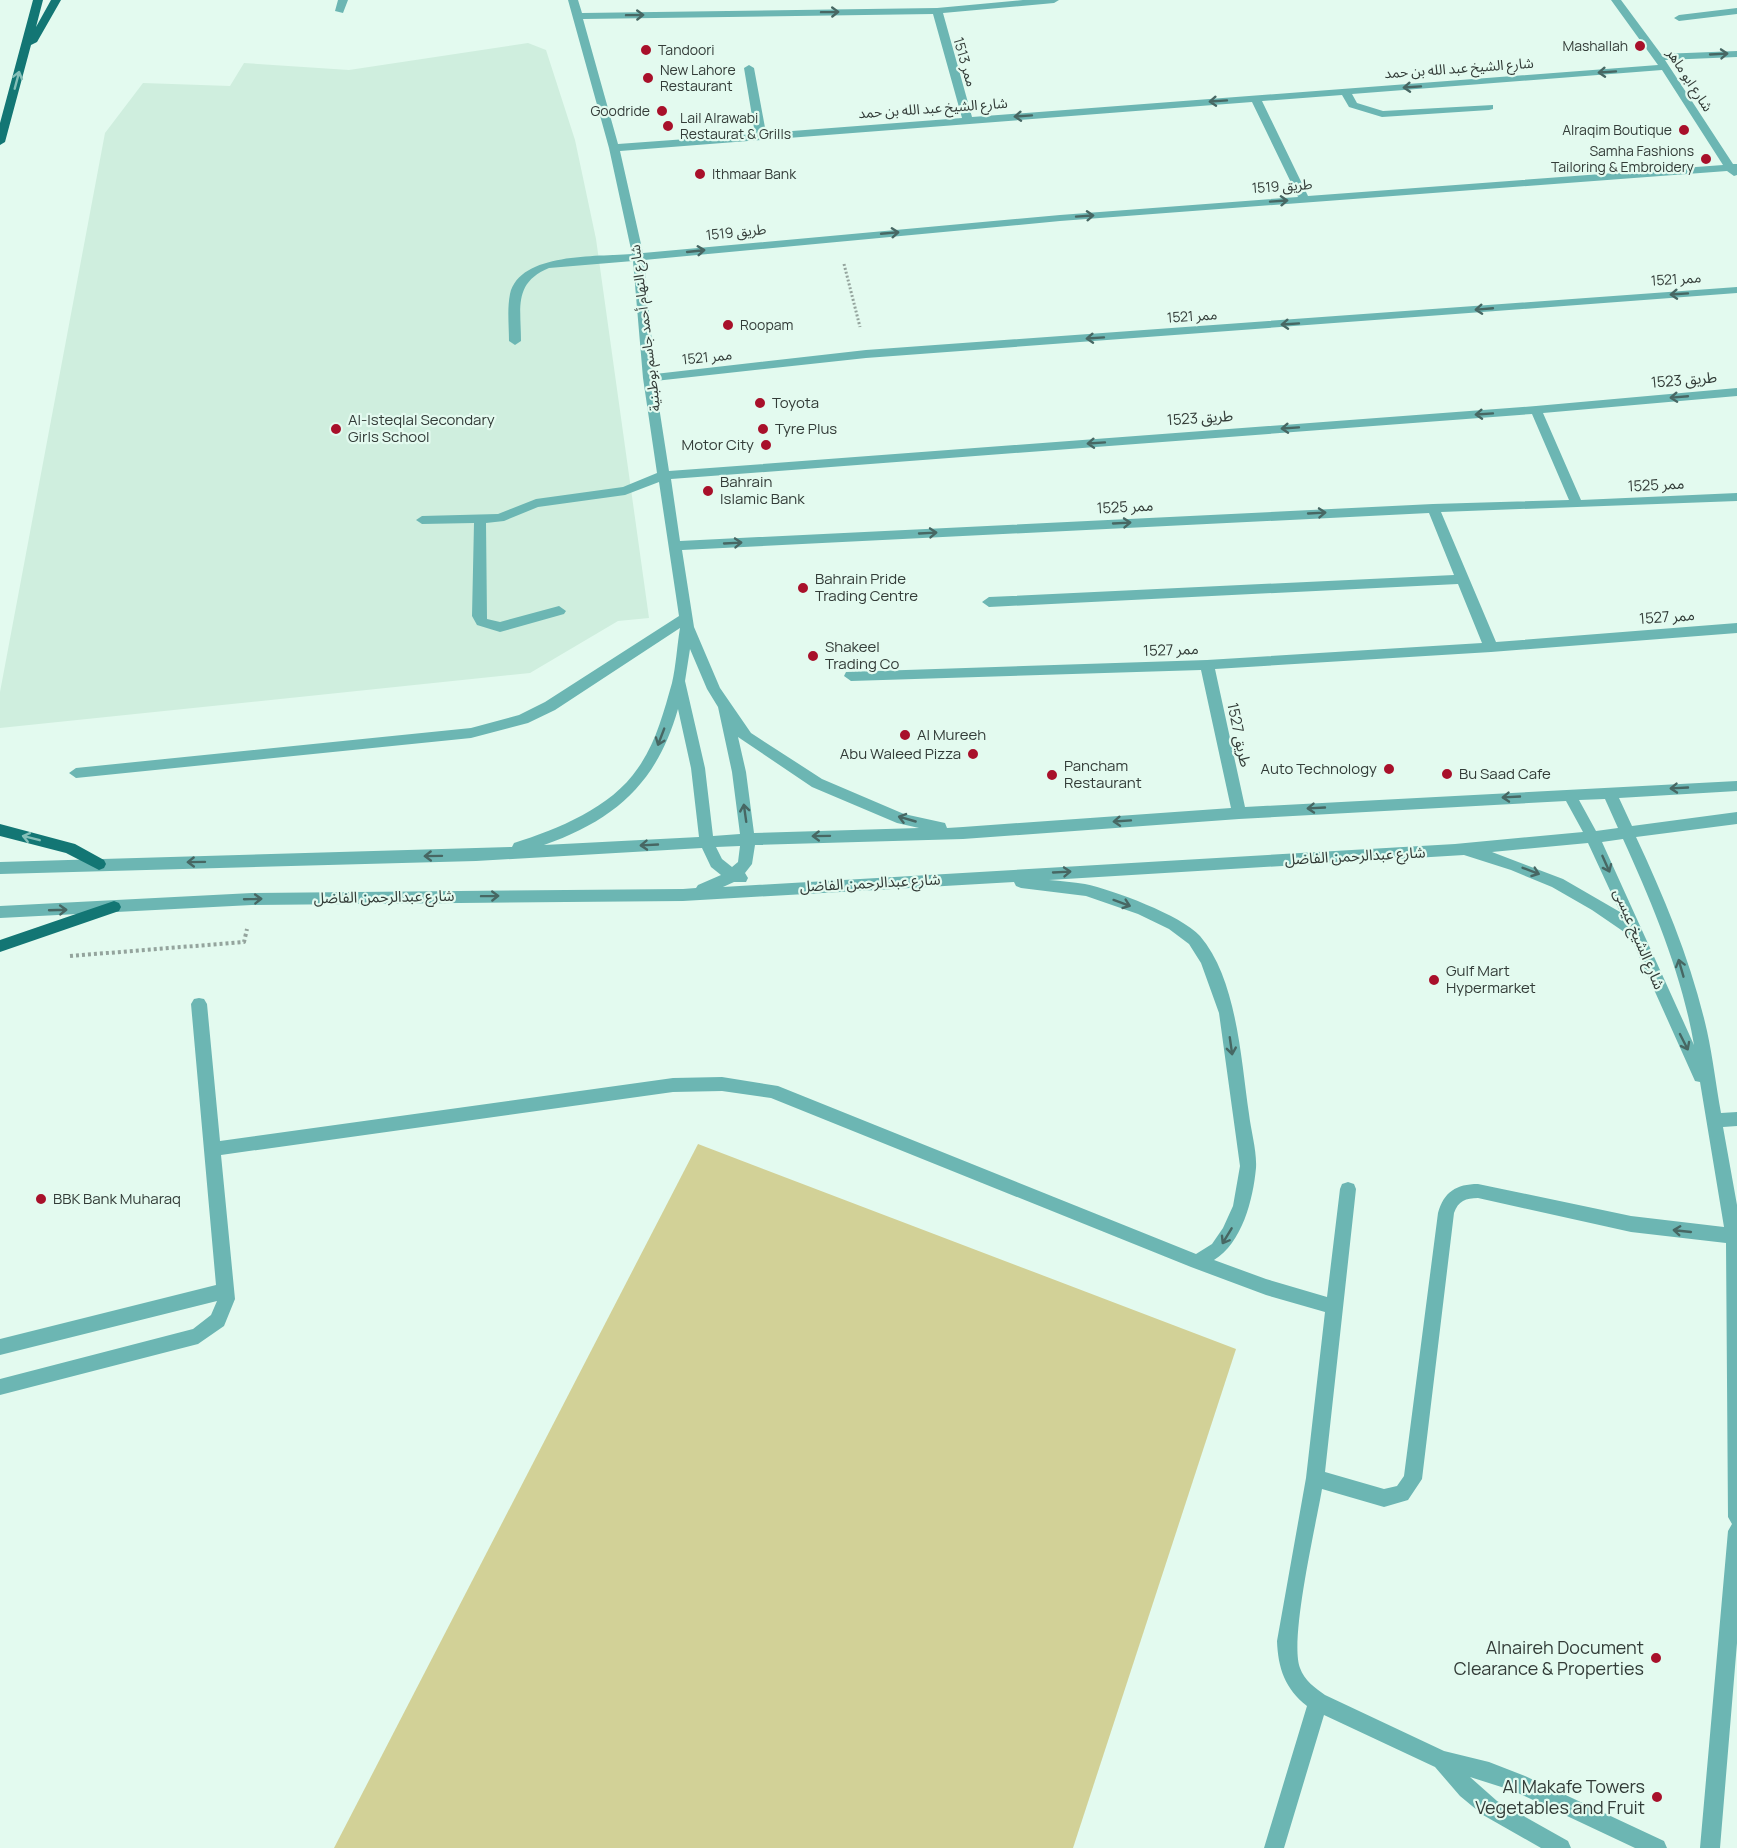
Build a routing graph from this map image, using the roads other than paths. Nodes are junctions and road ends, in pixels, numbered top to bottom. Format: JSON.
{"nodes":[{"id":1,"x":38,"y":0,"type":"edge"},
{"id":2,"x":56,"y":0,"type":"edge"},
{"id":3,"x":343,"y":0,"type":"edge"},
{"id":4,"x":1054,"y":0,"type":"edge"},
{"id":5,"x":1616,"y":0,"type":"edge"},
{"id":6,"x":572,"y":1,"type":"edge"},
{"id":7,"x":340,"y":11,"type":"dead end"},
{"id":8,"x":937,"y":11,"type":"junction"},
{"id":9,"x":1737,"y":11,"type":"edge"},
{"id":10,"x":577,"y":16,"type":"junction"},
{"id":11,"x":1679,"y":18,"type":"dead end"},
{"id":12,"x":1737,"y":54,"type":"edge"},
{"id":13,"x":23,"y":57,"type":"junction"},
{"id":14,"x":1658,"y":57,"type":"junction"},
{"id":15,"x":1665,"y":67,"type":"junction"},
{"id":16,"x":749,"y":68,"type":"dead end"},
{"id":17,"x":1346,"y":92,"type":"junction"},
{"id":18,"x":1255,"y":98,"type":"junction"},
{"id":19,"x":1489,"y":107,"type":"dead end"},
{"id":20,"x":968,"y":121,"type":"junction"},
{"id":21,"x":760,"y":136,"type":"junction"},
{"id":22,"x":0,"y":142,"type":"edge"},
{"id":23,"x":614,"y":148,"type":"junction"},
{"id":24,"x":1735,"y":171,"type":"edge"},
{"id":25,"x":1304,"y":199,"type":"junction"},
{"id":26,"x":638,"y":257,"type":"junction"},
{"id":27,"x":1737,"y":290,"type":"edge"},
{"id":28,"x":515,"y":341,"type":"dead end"},
{"id":29,"x":649,"y":378,"type":"junction"},
{"id":30,"x":1737,"y":392,"type":"edge"},
{"id":31,"x":1536,"y":410,"type":"junction"},
{"id":32,"x":665,"y":475,"type":"junction"},
{"id":33,"x":1737,"y":498,"type":"edge"},
{"id":34,"x":1577,"y":504,"type":"junction"},
{"id":35,"x":1433,"y":508,"type":"junction"},
{"id":36,"x":480,"y":519,"type":"junction"},
{"id":37,"x":422,"y":520,"type":"dead end"},
{"id":38,"x":675,"y":546,"type":"junction"},
{"id":39,"x":1464,"y":579,"type":"junction"},
{"id":40,"x":989,"y":602,"type":"dead end"},
{"id":41,"x":559,"y":611,"type":"dead end"},
{"id":42,"x":686,"y":622,"type":"junction"},
{"id":43,"x":1737,"y":628,"type":"edge"},
{"id":44,"x":1491,"y":647,"type":"junction"},
{"id":45,"x":1207,"y":665,"type":"junction"},
{"id":46,"x":851,"y":676,"type":"dead end"},
{"id":47,"x":678,"y":681,"type":"junction"},
{"id":48,"x":725,"y":707,"type":"junction"},
{"id":49,"x":76,"y":773,"type":"dead end"},
{"id":50,"x":1737,"y":786,"type":"edge"},
{"id":51,"x":1609,"y":792,"type":"junction"},
{"id":52,"x":1569,"y":794,"type":"junction"},
{"id":53,"x":1239,"y":813,"type":"junction"},
{"id":54,"x":1737,"y":818,"type":"edge"},
{"id":55,"x":0,"y":830,"type":"edge"},
{"id":56,"x":1627,"y":832,"type":"junction"},
{"id":57,"x":963,"y":833,"type":"junction"},
{"id":58,"x":1594,"y":837,"type":"junction"},
{"id":59,"x":748,"y":840,"type":"junction"},
{"id":60,"x":707,"y":842,"type":"junction"},
{"id":61,"x":1455,"y":850,"type":"junction"},
{"id":62,"x":476,"y":855,"type":"junction"},
{"id":63,"x":99,"y":864,"type":"junction"},
{"id":64,"x":0,"y":868,"type":"edge"},
{"id":65,"x":733,"y":876,"type":"junction"},
{"id":66,"x":983,"y":877,"type":"junction"},
{"id":67,"x":772,"y":889,"type":"junction"},
{"id":68,"x":683,"y":895,"type":"junction"},
{"id":69,"x":114,"y":907,"type":"junction"},
{"id":70,"x":0,"y":912,"type":"edge"},
{"id":71,"x":1638,"y":933,"type":"junction"},
{"id":72,"x":0,"y":946,"type":"edge"},
{"id":73,"x":199,"y":1004,"type":"dead end"},
{"id":74,"x":1707,"y":1086,"type":"junction"},
{"id":75,"x":1737,"y":1119,"type":"edge"},
{"id":76,"x":1713,"y":1120,"type":"junction"},
{"id":77,"x":212,"y":1149,"type":"junction"},
{"id":78,"x":1348,"y":1189,"type":"dead end"},
{"id":79,"x":1734,"y":1236,"type":"junction"},
{"id":80,"x":1197,"y":1262,"type":"junction"},
{"id":81,"x":225,"y":1291,"type":"junction"},
{"id":82,"x":1334,"y":1306,"type":"junction"},
{"id":83,"x":1736,"y":1307,"type":"edge"},
{"id":84,"x":0,"y":1347,"type":"edge"},
{"id":85,"x":0,"y":1387,"type":"edge"},
{"id":86,"x":1315,"y":1478,"type":"junction"},
{"id":87,"x":1737,"y":1517,"type":"edge"},
{"id":88,"x":1737,"y":1531,"type":"edge"},
{"id":89,"x":1318,"y":1702,"type":"junction"},
{"id":90,"x":1442,"y":1760,"type":"junction"},
{"id":91,"x":1274,"y":1848,"type":"edge"},
{"id":92,"x":1562,"y":1848,"type":"edge"},
{"id":93,"x":1658,"y":1848,"type":"edge"},
{"id":94,"x":1710,"y":1848,"type":"edge"}],
"edges":[{"from":1,"to":13,"type":"main road"},
{"from":2,"to":13,"type":"main road"},
{"from":3,"to":7,"type":"street"},
{"from":4,"to":8,"type":"street"},
{"from":5,"to":14,"type":"street","name":"شارع ابو ماهر"},
{"from":6,"to":10,"type":"street","name":"شارع النهام أحمد جاسم بوطبنية"},
{"from":10,"to":8,"type":"street","one_way":true},
{"from":8,"to":20,"type":"street","name":"ممر 1513"},
{"from":9,"to":11,"type":"street"},
{"from":10,"to":23,"type":"street","name":"شارع النهام أحمد جاسم بوطبنية"},
{"from":14,"to":12,"type":"street","one_way":true},
{"from":22,"to":13,"type":"main road","one_way":true},
{"from":14,"to":15,"type":"street","name":"شارع ابو ماهر"},
{"from":15,"to":17,"type":"street","name":"شارع الشيخ عبد الله بن حمد","one_way":true},
{"from":15,"to":24,"type":"street","name":"شارع ابو ماهر"},
{"from":16,"to":21,"type":"street"},
{"from":17,"to":18,"type":"street","name":"شارع الشيخ عبد الله بن حمد"},
{"from":17,"to":19,"type":"street"},
{"from":18,"to":20,"type":"street","name":"شارع الشيخ عبد الله بن حمد","one_way":true},
{"from":18,"to":25,"type":"street"},
{"from":20,"to":21,"type":"street","name":"شارع الشيخ عبد الله بن حمد"},
{"from":21,"to":23,"type":"street","name":"شارع الشيخ عبد الله بن حمد"},
{"from":23,"to":26,"type":"street","name":"شارع النهام أحمد جاسم بوطبنية"},
{"from":24,"to":25,"type":"street","name":"طريق 1519"},
{"from":26,"to":25,"type":"street","name":"طريق 1519","one_way":true},
{"from":26,"to":28,"type":"street","name":"طريق 1519"},
{"from":26,"to":29,"type":"street","name":"شارع النهام أحمد جاسم بوطبنية"},
{"from":27,"to":29,"type":"street","name":"ممر 1521","one_way":true},
{"from":29,"to":32,"type":"street","name":"شارع النهام أحمد جاسم بوطبنية"},
{"from":30,"to":31,"type":"street","name":"طريق 1523","one_way":true},
{"from":31,"to":32,"type":"street","name":"طريق 1523","one_way":true},
{"from":31,"to":34,"type":"street"},
{"from":32,"to":36,"type":"street","name":"طريق 1523"},
{"from":32,"to":38,"type":"street","name":"شارع النهام أحمد جاسم بوطبنية"},
{"from":33,"to":34,"type":"street","name":"ممر 1525"},
{"from":34,"to":35,"type":"street","name":"ممر 1525"},
{"from":38,"to":35,"type":"street","name":"ممر 1525","one_way":true},
{"from":35,"to":39,"type":"street"},
{"from":36,"to":37,"type":"street","name":"طريق 1523"},
{"from":36,"to":41,"type":"street"},
{"from":38,"to":42,"type":"street","name":"شارع النهام أحمد جاسم بوطبنية"},
{"from":39,"to":40,"type":"street"},
{"from":39,"to":44,"type":"street"},
{"from":42,"to":47,"type":"street","name":"شارع النهام أحمد جاسم بوطبنية"},
{"from":42,"to":48,"type":"street","name":"شارع النهام أحمد جاسم بوطبنية"},
{"from":42,"to":49,"type":"street"},
{"from":43,"to":44,"type":"street","name":"ممر 1527"},
{"from":44,"to":45,"type":"street","name":"ممر 1527"},
{"from":45,"to":46,"type":"street","name":"ممر 1527"},
{"from":45,"to":53,"type":"street","name":"طريق 1527"},
{"from":47,"to":60,"type":"street","name":"شارع النهام أحمد جاسم بوطبنية"},
{"from":47,"to":62,"type":"street","one_way":true},
{"from":57,"to":48,"type":"street","one_way":true},
{"from":59,"to":48,"type":"street","name":"شارع النهام أحمد جاسم بوطبنية","one_way":true},
{"from":50,"to":51,"type":"street","one_way":true},
{"from":51,"to":52,"type":"street"},
{"from":51,"to":56,"type":"street","name":"شارع الشيخ عيسى"},
{"from":52,"to":53,"type":"street","one_way":true},
{"from":52,"to":58,"type":"street","name":"شارع الشيخ عيسى"},
{"from":53,"to":57,"type":"street","one_way":true},
{"from":54,"to":56,"type":"street","name":"شارع عبدالرحمن الفاضل"},
{"from":63,"to":55,"type":"main road","one_way":true},
{"from":56,"to":58,"type":"street","name":"شارع عبدالرحمن الفاضل"},
{"from":74,"to":56,"type":"street","name":"شارع الشيخ عيسى","one_way":true},
{"from":57,"to":59,"type":"street","one_way":true},
{"from":58,"to":61,"type":"street","name":"شارع عبدالرحمن الفاضل"},
{"from":58,"to":71,"type":"street","name":"شارع الشيخ عيسى","one_way":true},
{"from":59,"to":60,"type":"street"},
{"from":59,"to":65,"type":"street","name":"شارع النهام أحمد جاسم بوطبنية"},
{"from":60,"to":62,"type":"street","one_way":true},
{"from":60,"to":65,"type":"street","name":"شارع النهام أحمد جاسم بوطبنية"},
{"from":66,"to":61,"type":"street","name":"شارع عبدالرحمن الفاضل","one_way":true},
{"from":61,"to":71,"type":"street","one_way":true},
{"from":62,"to":63,"type":"street","one_way":true},
{"from":63,"to":64,"type":"street"},
{"from":65,"to":67,"type":"street","name":"شارع النهام أحمد جاسم بوطبنية"},
{"from":65,"to":68,"type":"street"},
{"from":66,"to":67,"type":"street","name":"شارع عبدالرحمن الفاضل"},
{"from":66,"to":80,"type":"street","one_way":true},
{"from":67,"to":68,"type":"street","name":"شارع عبدالرحمن الفاضل"},
{"from":69,"to":68,"type":"street","name":"شارع عبدالرحمن الفاضل","one_way":true},
{"from":70,"to":69,"type":"street","name":"شارع عبدالرحمن الفاضل","one_way":true},
{"from":69,"to":72,"type":"main road"},
{"from":71,"to":74,"type":"street","name":"شارع الشيخ عيسى","one_way":true},
{"from":73,"to":77,"type":"street"},
{"from":74,"to":76,"type":"street","name":"شارع الشيخ عيسى"},
{"from":75,"to":76,"type":"street"},
{"from":76,"to":79,"type":"street","name":"شارع الشيخ عيسى"},
{"from":77,"to":80,"type":"street"},
{"from":77,"to":81,"type":"street"},
{"from":78,"to":82,"type":"street"},
{"from":79,"to":83,"type":"street","name":"شارع الشيخ عيسى"},
{"from":79,"to":86,"type":"street","one_way":true},
{"from":80,"to":82,"type":"street"},
{"from":81,"to":84,"type":"street"},
{"from":81,"to":85,"type":"street"},
{"from":82,"to":86,"type":"street"},
{"from":83,"to":87,"type":"street","name":"شارع الشيخ عيسى"},
{"from":86,"to":89,"type":"street"},
{"from":88,"to":94,"type":"street"},
{"from":89,"to":90,"type":"street"},
{"from":89,"to":91,"type":"street"},
{"from":90,"to":92,"type":"street"},
{"from":90,"to":93,"type":"street"}]}
